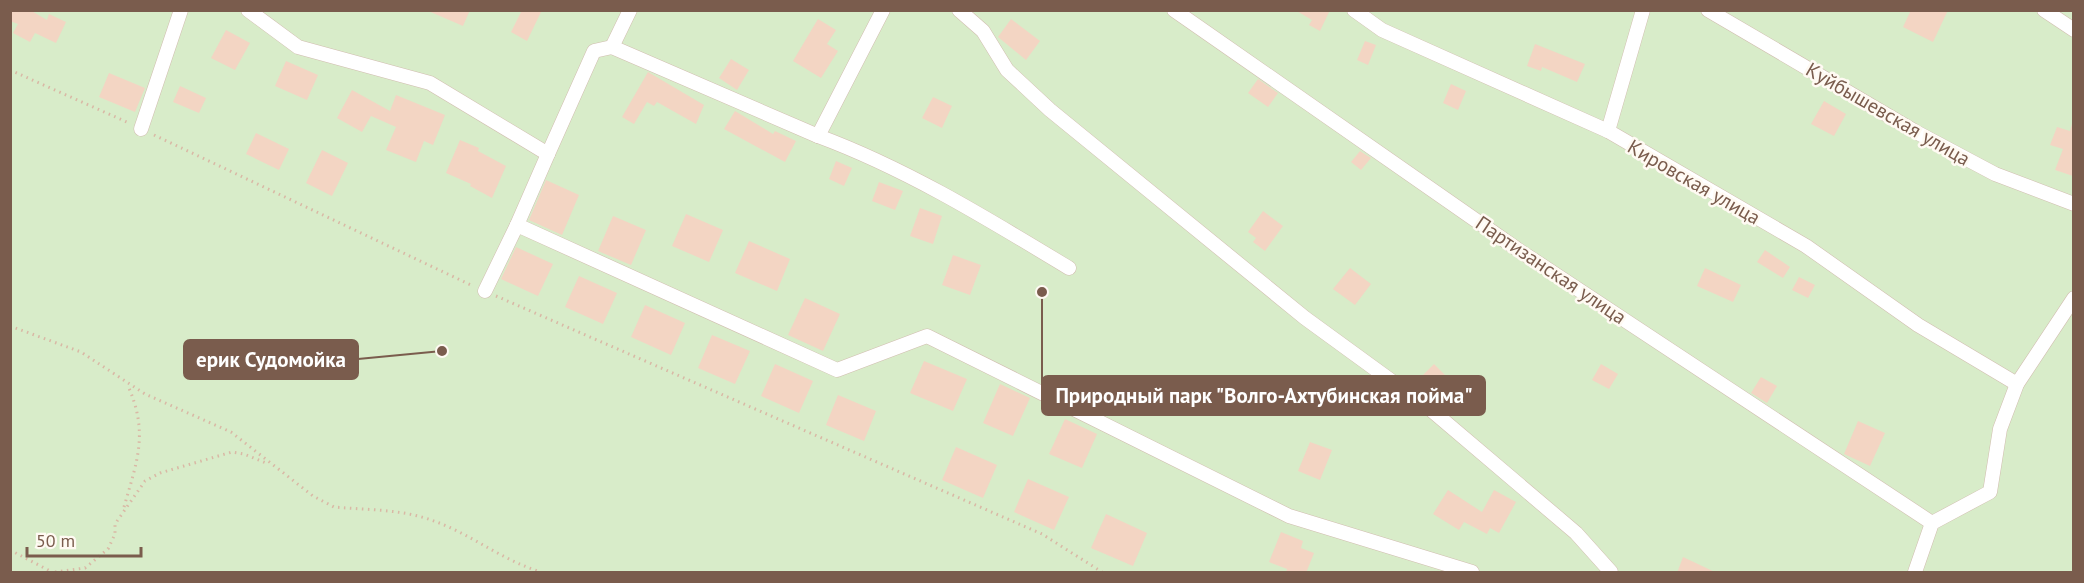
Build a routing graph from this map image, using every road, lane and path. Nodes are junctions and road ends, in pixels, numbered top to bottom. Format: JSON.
{"nodes":[{"id":1,"x":181,"y":10,"type":"edge"},
{"id":2,"x":248,"y":10,"type":"edge"},
{"id":3,"x":630,"y":10,"type":"edge"},
{"id":4,"x":882,"y":10,"type":"edge"},
{"id":5,"x":959,"y":10,"type":"edge"},
{"id":6,"x":1174,"y":10,"type":"edge"},
{"id":7,"x":1354,"y":10,"type":"edge"},
{"id":8,"x":1644,"y":10,"type":"edge"},
{"id":9,"x":1708,"y":10,"type":"edge"},
{"id":10,"x":2044,"y":10,"type":"edge"},
{"id":11,"x":2073,"y":30,"type":"edge"},
{"id":12,"x":612,"y":47,"type":"junction"},
{"id":13,"x":10,"y":70,"type":"edge"},
{"id":14,"x":141,"y":129,"type":"junction"},
{"id":15,"x":1608,"y":131,"type":"junction"},
{"id":16,"x":818,"y":136,"type":"junction"},
{"id":17,"x":548,"y":154,"type":"junction"},
{"id":18,"x":2073,"y":204,"type":"edge"},
{"id":19,"x":517,"y":225,"type":"junction"},
{"id":20,"x":1069,"y":268,"type":"dead end"},
{"id":21,"x":485,"y":291,"type":"junction"},
{"id":22,"x":2073,"y":298,"type":"edge"},
{"id":23,"x":10,"y":326,"type":"edge"},
{"id":24,"x":128,"y":384,"type":"junction"},
{"id":25,"x":2017,"y":384,"type":"junction"},
{"id":26,"x":272,"y":466,"type":"junction"},
{"id":27,"x":122,"y":513,"type":"junction"},
{"id":28,"x":1932,"y":523,"type":"junction"},
{"id":29,"x":10,"y":550,"type":"edge"},
{"id":30,"x":1917,"y":566,"type":"edge"},
{"id":31,"x":54,"y":573,"type":"edge"},
{"id":32,"x":541,"y":573,"type":"edge"},
{"id":33,"x":1102,"y":573,"type":"edge"},
{"id":34,"x":1472,"y":573,"type":"edge"},
{"id":35,"x":1611,"y":573,"type":"edge"},
{"id":36,"x":1930,"y":573,"type":"edge"}],
"edges":[{"from":1,"to":14,"type":"street"},
{"from":2,"to":17,"type":"street"},
{"from":3,"to":12,"type":"street"},
{"from":4,"to":16,"type":"street"},
{"from":5,"to":35,"type":"street"},
{"from":6,"to":28,"type":"street","name":"Партизанская улица"},
{"from":7,"to":15,"type":"street","name":"Кировская улица"},
{"from":8,"to":15,"type":"street"},
{"from":9,"to":18,"type":"street","name":"Куйбышевская улица"},
{"from":10,"to":11,"type":"street"},
{"from":12,"to":16,"type":"street"},
{"from":12,"to":17,"type":"street"},
{"from":13,"to":14,"type":"path"},
{"from":14,"to":21,"type":"path"},
{"from":15,"to":25,"type":"street","name":"Кировская улица"},
{"from":16,"to":20,"type":"street"},
{"from":17,"to":19,"type":"street"},
{"from":19,"to":21,"type":"street"},
{"from":19,"to":34,"type":"street"},
{"from":21,"to":33,"type":"path"},
{"from":22,"to":25,"type":"street"},
{"from":23,"to":24,"type":"path"},
{"from":24,"to":26,"type":"path"},
{"from":24,"to":27,"type":"path"},
{"from":25,"to":28,"type":"street"},
{"from":26,"to":27,"type":"path"},
{"from":26,"to":32,"type":"path"},
{"from":27,"to":31,"type":"path"},
{"from":28,"to":30,"type":"street"},
{"from":29,"to":31,"type":"path"},
{"from":30,"to":36,"type":"street"}]}
